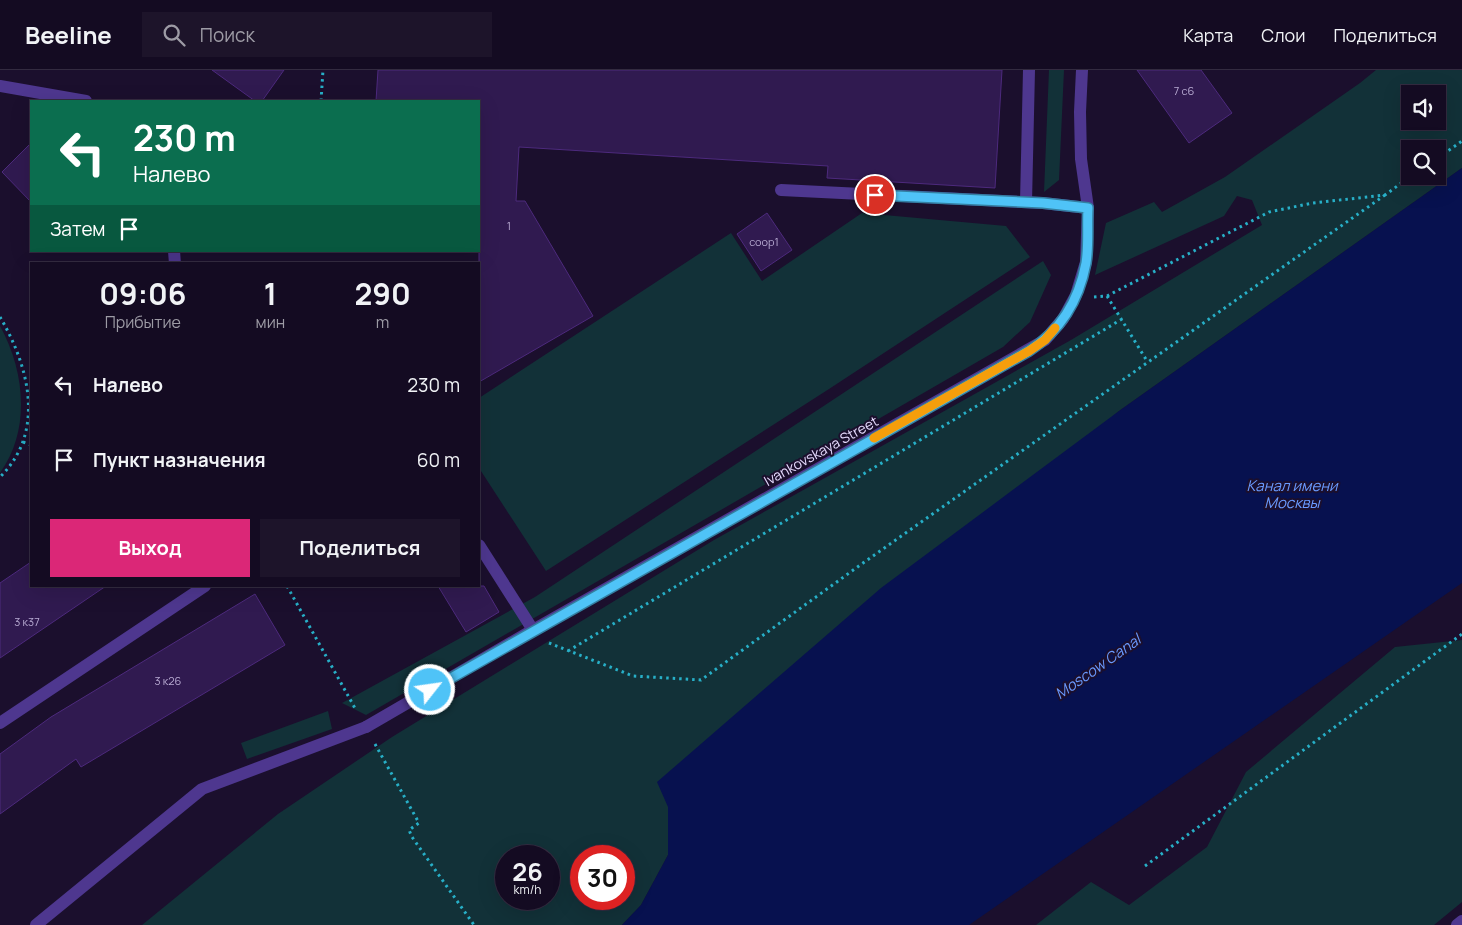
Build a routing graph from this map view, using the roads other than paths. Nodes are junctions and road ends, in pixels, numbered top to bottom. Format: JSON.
{"nodes":[{"id":1,"x":1029,"y":70,"type":"edge"},
{"id":2,"x":1082,"y":70,"type":"edge"},
{"id":3,"x":0,"y":86,"type":"edge"},
{"id":4,"x":80,"y":100,"type":"edge"},
{"id":5,"x":781,"y":190,"type":"dead end"},
{"id":6,"x":1026,"y":202,"type":"junction"},
{"id":7,"x":1088,"y":208,"type":"junction"},
{"id":8,"x":480,"y":547,"type":"edge"},
{"id":9,"x":203,"y":587,"type":"edge"},
{"id":10,"x":530,"y":632,"type":"junction"},
{"id":11,"x":0,"y":722,"type":"edge"},
{"id":12,"x":1462,"y":921,"type":"edge"},
{"id":13,"x":36,"y":925,"type":"edge"},
{"id":14,"x":1457,"y":925,"type":"edge"}],
"edges":[{"from":1,"to":6,"type":"street"},
{"from":2,"to":7,"type":"street","name":"Ivankovskaya Street"},
{"from":3,"to":4,"type":"street"},
{"from":5,"to":6,"type":"street"},
{"from":6,"to":7,"type":"street"},
{"from":7,"to":10,"type":"street","name":"Ivankovskaya Street"},
{"from":8,"to":10,"type":"street"},
{"from":9,"to":11,"type":"street"},
{"from":10,"to":13,"type":"street","name":"Ivankovskaya Street"},
{"from":12,"to":14,"type":"street"}]}
